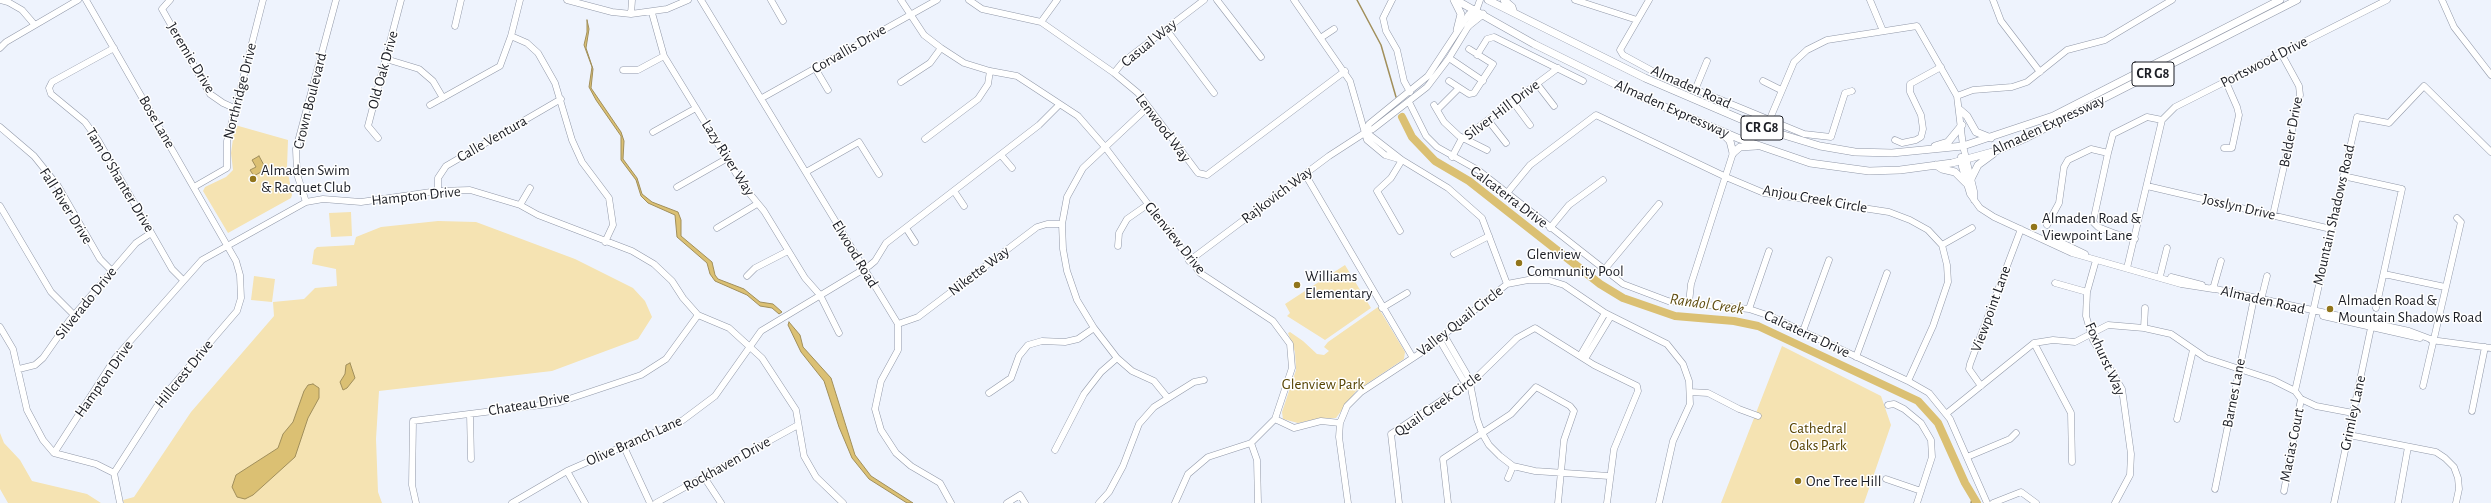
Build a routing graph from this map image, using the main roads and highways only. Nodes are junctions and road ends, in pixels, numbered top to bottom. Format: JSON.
{"nodes":[{"id":1,"x":1455,"y":0,"type":"edge"},
{"id":2,"x":1488,"y":0,"type":"edge"},
{"id":3,"x":1504,"y":0,"type":"edge"},
{"id":4,"x":2280,"y":0,"type":"edge"},
{"id":5,"x":2297,"y":0,"type":"edge"},
{"id":6,"x":1514,"y":13,"type":"junction"},
{"id":7,"x":1483,"y":14,"type":"junction"},
{"id":8,"x":1468,"y":26,"type":"road end"},
{"id":9,"x":1457,"y":30,"type":"road end"},
{"id":10,"x":1960,"y":110,"type":"road end"},
{"id":11,"x":1962,"y":125,"type":"road end"},
{"id":12,"x":1719,"y":130,"type":"junction"},
{"id":13,"x":1991,"y":138,"type":"junction"},
{"id":14,"x":1758,"y":146,"type":"junction"},
{"id":15,"x":1927,"y":151,"type":"junction"},
{"id":16,"x":1996,"y":151,"type":"junction"},
{"id":17,"x":1936,"y":165,"type":"junction"}],
"edges":[{"from":1,"to":7,"type":"main road","name":"Almaden Expressway","number":"CR G8"},
{"from":1,"to":9,"type":"main road"},
{"from":2,"to":6,"type":"main road","name":"Almaden Expressway","number":"CR G8"},
{"from":3,"to":6,"type":"main road"},
{"from":4,"to":13,"type":"main road","name":"Almaden Expressway","number":"CR G8"},
{"from":5,"to":16,"type":"main road","name":"Almaden Expressway","number":"CR G8"},
{"from":6,"to":15,"type":"main road","name":"Almaden Expressway","number":"CR G8"},
{"from":7,"to":8,"type":"main road"},
{"from":7,"to":12,"type":"main road","name":"Almaden Expressway","number":"CR G8"},
{"from":10,"to":13,"type":"main road"},
{"from":11,"to":15,"type":"main road"},
{"from":12,"to":14,"type":"main road","name":"Almaden Expressway","number":"CR G8"},
{"from":12,"to":14,"type":"main road"},
{"from":13,"to":15,"type":"main road","name":"Almaden Expressway","number":"CR G8"},
{"from":14,"to":17,"type":"main road","name":"Almaden Expressway","number":"CR G8"},
{"from":16,"to":17,"type":"main road","name":"Almaden Expressway","number":"CR G8"},
{"from":16,"to":17,"type":"main road"}]}
